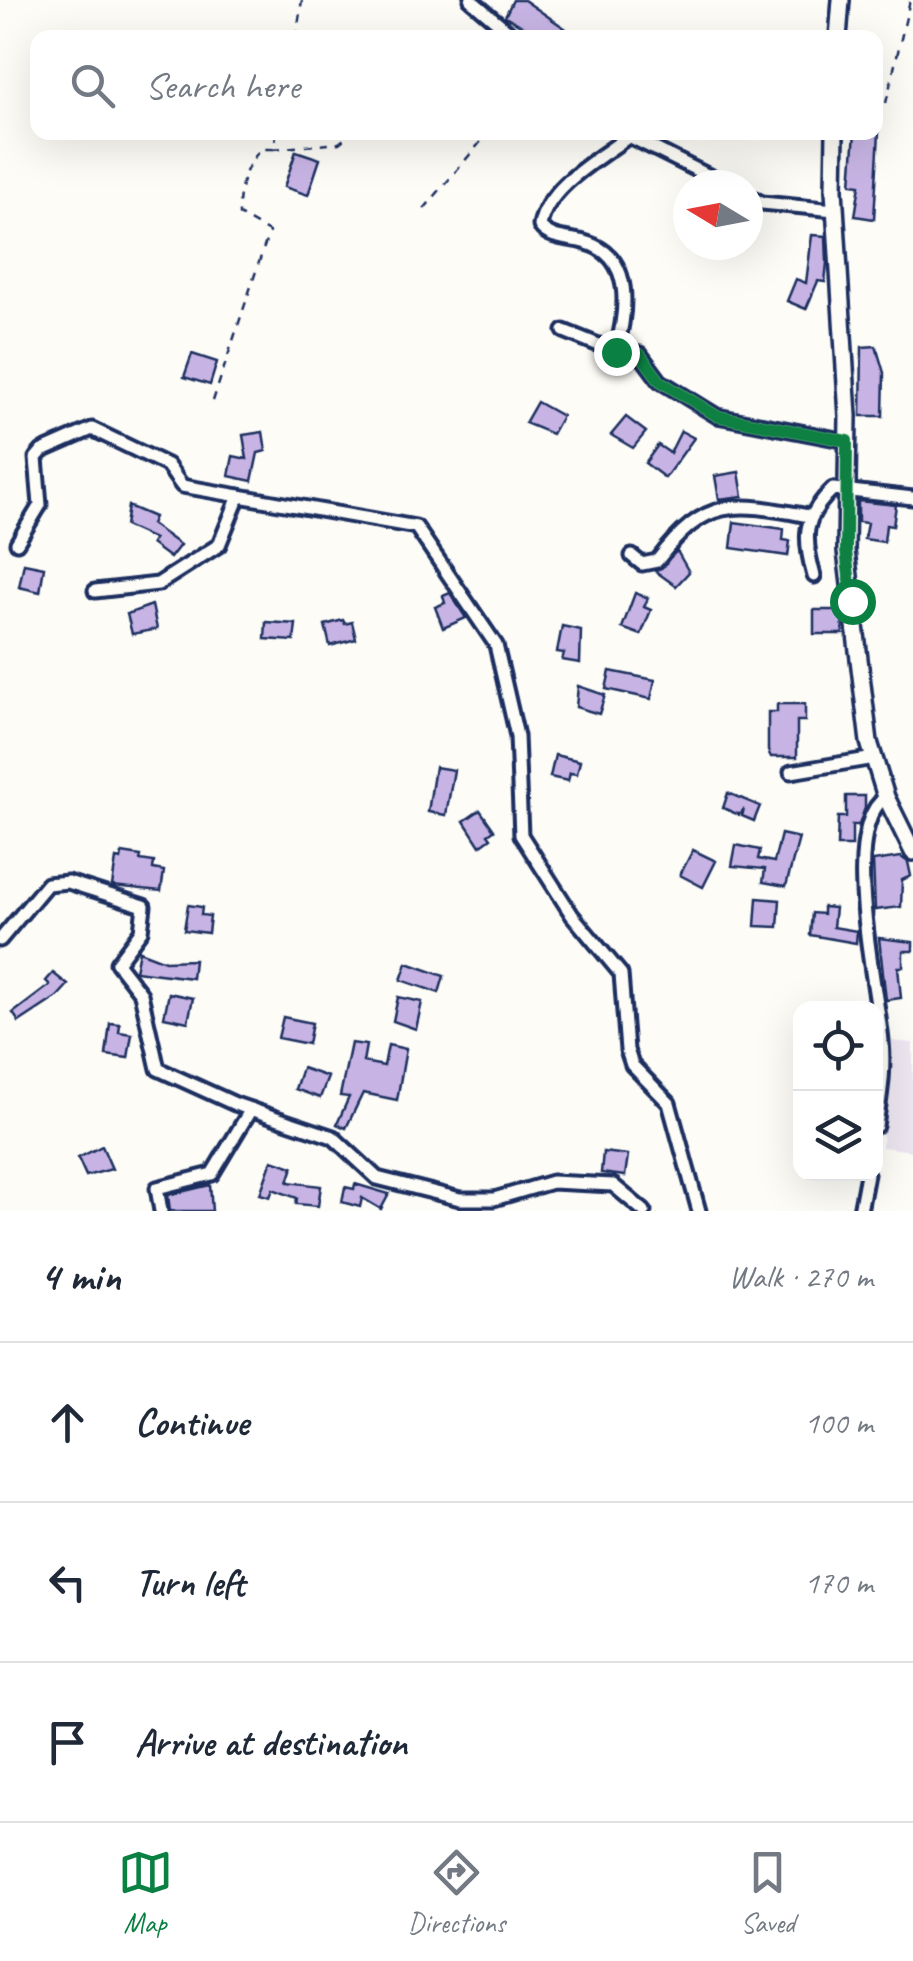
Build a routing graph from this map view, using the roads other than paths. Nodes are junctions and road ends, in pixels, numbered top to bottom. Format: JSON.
{"nodes":[{"id":1,"x":471,"y":0,"type":"edge"},
{"id":2,"x":841,"y":0,"type":"edge"},
{"id":3,"x":505,"y":30,"type":"edge"},
{"id":4,"x":839,"y":30,"type":"edge"},
{"id":5,"x":622,"y":140,"type":"edge"},
{"id":6,"x":641,"y":140,"type":"edge"},
{"id":7,"x":835,"y":140,"type":"edge"},
{"id":8,"x":698,"y":170,"type":"edge"},
{"id":9,"x":763,"y":202,"type":"edge"},
{"id":10,"x":835,"y":210,"type":"junction"},
{"id":11,"x":564,"y":331,"type":"dead end"},
{"id":12,"x":616,"y":352,"type":"junction"},
{"id":13,"x":847,"y":441,"type":"junction"},
{"id":14,"x":844,"y":490,"type":"junction"},
{"id":15,"x":239,"y":496,"type":"junction"},
{"id":16,"x":913,"y":498,"type":"edge"},
{"id":17,"x":810,"y":516,"type":"junction"},
{"id":18,"x":17,"y":542,"type":"dead end"},
{"id":19,"x":632,"y":556,"type":"dead end"},
{"id":20,"x":814,"y":576,"type":"dead end"},
{"id":21,"x":95,"y":591,"type":"dead end"},
{"id":22,"x":874,"y":758,"type":"junction"},
{"id":23,"x":791,"y":772,"type":"dead end"},
{"id":24,"x":886,"y":797,"type":"junction"},
{"id":25,"x":913,"y":852,"type":"edge"},
{"id":26,"x":0,"y":940,"type":"edge"},
{"id":27,"x":881,"y":1091,"type":"edge"},
{"id":28,"x":250,"y":1109,"type":"junction"},
{"id":29,"x":866,"y":1181,"type":"edge"},
{"id":30,"x":161,"y":1211,"type":"edge"},
{"id":31,"x":644,"y":1211,"type":"edge"},
{"id":32,"x":699,"y":1211,"type":"edge"},
{"id":33,"x":860,"y":1211,"type":"edge"}],
"edges":[{"from":1,"to":3,"type":"street"},
{"from":2,"to":4,"type":"street"},
{"from":5,"to":12,"type":"street"},
{"from":6,"to":8,"type":"street"},
{"from":7,"to":10,"type":"street"},
{"from":9,"to":10,"type":"street"},
{"from":10,"to":13,"type":"street"},
{"from":11,"to":12,"type":"street"},
{"from":12,"to":13,"type":"street"},
{"from":13,"to":14,"type":"street"},
{"from":14,"to":16,"type":"street"},
{"from":14,"to":17,"type":"street"},
{"from":14,"to":22,"type":"street"},
{"from":15,"to":18,"type":"street"},
{"from":15,"to":21,"type":"street"},
{"from":15,"to":32,"type":"street"},
{"from":17,"to":19,"type":"street"},
{"from":17,"to":20,"type":"street"},
{"from":22,"to":23,"type":"street"},
{"from":22,"to":24,"type":"street"},
{"from":24,"to":25,"type":"street"},
{"from":24,"to":27,"type":"street"},
{"from":26,"to":28,"type":"street"},
{"from":28,"to":30,"type":"street"},
{"from":28,"to":31,"type":"street"},
{"from":29,"to":33,"type":"street"}]}
